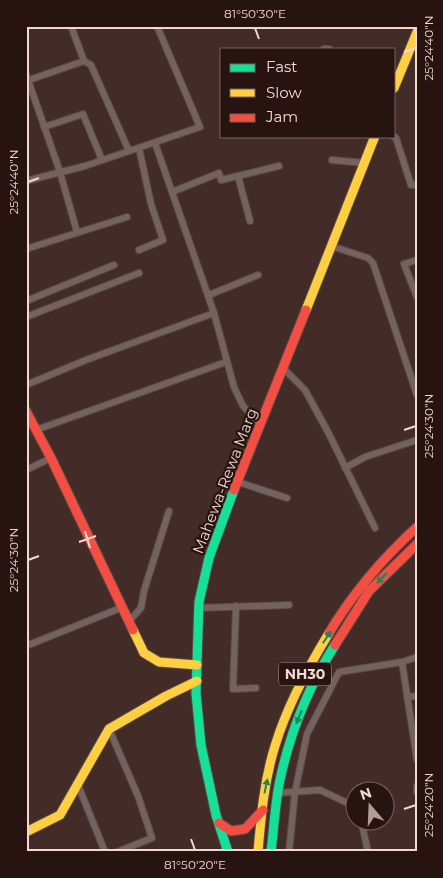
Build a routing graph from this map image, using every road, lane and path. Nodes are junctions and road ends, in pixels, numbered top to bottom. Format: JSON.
{"nodes":[{"id":1,"x":71,"y":26,"type":"edge"},
{"id":2,"x":158,"y":26,"type":"edge"},
{"id":3,"x":417,"y":32,"type":"edge"},
{"id":4,"x":84,"y":61,"type":"junction"},
{"id":5,"x":27,"y":77,"type":"edge"},
{"id":6,"x":396,"y":83,"type":"edge"},
{"id":7,"x":44,"y":127,"type":"junction"},
{"id":8,"x":374,"y":138,"type":"edge"},
{"id":9,"x":396,"y":138,"type":"edge"},
{"id":10,"x":155,"y":143,"type":"junction"},
{"id":11,"x":138,"y":148,"type":"junction"},
{"id":12,"x":129,"y":151,"type":"junction"},
{"id":13,"x":102,"y":160,"type":"junction"},
{"id":14,"x":332,"y":160,"type":"dead end"},
{"id":15,"x":365,"y":163,"type":"junction"},
{"id":16,"x":279,"y":166,"type":"dead end"},
{"id":17,"x":60,"y":172,"type":"junction"},
{"id":18,"x":238,"y":176,"type":"junction"},
{"id":19,"x":26,"y":181,"type":"edge"},
{"id":20,"x":417,"y":185,"type":"edge"},
{"id":21,"x":172,"y":192,"type":"junction"},
{"id":22,"x":127,"y":217,"type":"dead end"},
{"id":23,"x":250,"y":221,"type":"dead end"},
{"id":24,"x":77,"y":232,"type":"junction"},
{"id":25,"x":332,"y":246,"type":"junction"},
{"id":26,"x":26,"y":248,"type":"edge"},
{"id":27,"x":139,"y":250,"type":"dead end"},
{"id":28,"x":417,"y":260,"type":"edge"},
{"id":29,"x":114,"y":265,"type":"dead end"},
{"id":30,"x":140,"y":273,"type":"dead end"},
{"id":31,"x":258,"y":275,"type":"dead end"},
{"id":32,"x":209,"y":295,"type":"junction"},
{"id":33,"x":417,"y":297,"type":"edge"},
{"id":34,"x":26,"y":301,"type":"edge"},
{"id":35,"x":214,"y":313,"type":"junction"},
{"id":36,"x":26,"y":317,"type":"edge"},
{"id":37,"x":226,"y":362,"type":"junction"},
{"id":38,"x":283,"y":368,"type":"junction"},
{"id":39,"x":26,"y":385,"type":"edge"},
{"id":40,"x":417,"y":395,"type":"edge"},
{"id":41,"x":26,"y":411,"type":"edge"},
{"id":42,"x":260,"y":424,"type":"junction"},
{"id":43,"x":36,"y":430,"type":"junction"},
{"id":44,"x":417,"y":440,"type":"edge"},
{"id":45,"x":51,"y":458,"type":"junction"},
{"id":46,"x":346,"y":468,"type":"junction"},
{"id":47,"x":26,"y":470,"type":"edge"},
{"id":48,"x":238,"y":482,"type":"junction"},
{"id":49,"x":287,"y":498,"type":"dead end"},
{"id":50,"x":169,"y":511,"type":"dead end"},
{"id":51,"x":417,"y":527,"type":"edge"},
{"id":52,"x":375,"y":528,"type":"dead end"},
{"id":53,"x":417,"y":544,"type":"edge"},
{"id":54,"x":289,"y":604,"type":"dead end"},
{"id":55,"x":236,"y":606,"type":"junction"},
{"id":56,"x":123,"y":607,"type":"junction"},
{"id":57,"x":199,"y":608,"type":"junction"},
{"id":58,"x":130,"y":621,"type":"junction"},
{"id":59,"x":26,"y":646,"type":"edge"},
{"id":60,"x":417,"y":657,"type":"edge"},
{"id":61,"x":402,"y":662,"type":"junction"},
{"id":62,"x":197,"y":665,"type":"junction"},
{"id":63,"x":196,"y":681,"type":"junction"},
{"id":64,"x":256,"y":688,"type":"dead end"},
{"id":65,"x":417,"y":696,"type":"edge"},
{"id":66,"x":407,"y":697,"type":"junction"},
{"id":67,"x":109,"y":729,"type":"junction"},
{"id":68,"x":417,"y":760,"type":"edge"},
{"id":69,"x":78,"y":784,"type":"junction"},
{"id":70,"x":417,"y":786,"type":"edge"},
{"id":71,"x":295,"y":792,"type":"junction"},
{"id":72,"x":417,"y":792,"type":"edge"},
{"id":73,"x":278,"y":793,"type":"junction"},
{"id":74,"x":346,"y":802,"type":"edge"},
{"id":75,"x":263,"y":810,"type":"junction"},
{"id":76,"x":219,"y":823,"type":"junction"},
{"id":77,"x":363,"y":830,"type":"edge"},
{"id":78,"x":26,"y":832,"type":"edge"},
{"id":79,"x":105,"y":852,"type":"edge"},
{"id":80,"x":117,"y":852,"type":"edge"},
{"id":81,"x":228,"y":852,"type":"edge"},
{"id":82,"x":258,"y":852,"type":"edge"},
{"id":83,"x":270,"y":852,"type":"edge"},
{"id":84,"x":289,"y":852,"type":"edge"},
{"id":85,"x":368,"y":852,"type":"edge"}],
"edges":[{"from":1,"to":4,"type":"street"},
{"from":2,"to":10,"type":"street"},
{"from":3,"to":6,"type":"main road"},
{"from":4,"to":5,"type":"street"},
{"from":4,"to":12,"type":"street"},
{"from":5,"to":7,"type":"street"},
{"from":7,"to":13,"type":"street"},
{"from":7,"to":17,"type":"street"},
{"from":8,"to":15,"type":"main road","name":"Mahewa-Rewa Marg"},
{"from":9,"to":20,"type":"street"},
{"from":10,"to":11,"type":"street"},
{"from":10,"to":21,"type":"street"},
{"from":11,"to":12,"type":"street"},
{"from":11,"to":27,"type":"street"},
{"from":12,"to":13,"type":"street"},
{"from":13,"to":17,"type":"street"},
{"from":14,"to":15,"type":"street"},
{"from":15,"to":25,"type":"main road","name":"Mahewa-Rewa Marg"},
{"from":16,"to":18,"type":"street"},
{"from":17,"to":19,"type":"street"},
{"from":17,"to":24,"type":"street"},
{"from":18,"to":21,"type":"street"},
{"from":18,"to":23,"type":"street"},
{"from":21,"to":32,"type":"street"},
{"from":22,"to":24,"type":"street"},
{"from":24,"to":26,"type":"street"},
{"from":25,"to":38,"type":"main road","name":"Mahewa-Rewa Marg"},
{"from":25,"to":40,"type":"street"},
{"from":28,"to":33,"type":"street"},
{"from":29,"to":34,"type":"street"},
{"from":30,"to":36,"type":"street"},
{"from":31,"to":32,"type":"street"},
{"from":32,"to":35,"type":"street"},
{"from":35,"to":37,"type":"street"},
{"from":35,"to":39,"type":"street"},
{"from":37,"to":42,"type":"street"},
{"from":37,"to":43,"type":"street"},
{"from":38,"to":42,"type":"main road","name":"Mahewa-Rewa Marg"},
{"from":38,"to":46,"type":"street"},
{"from":41,"to":43,"type":"main road"},
{"from":42,"to":48,"type":"main road","name":"Mahewa-Rewa Marg"},
{"from":43,"to":45,"type":"main road"},
{"from":44,"to":46,"type":"street"},
{"from":45,"to":47,"type":"street"},
{"from":45,"to":56,"type":"main road"},
{"from":46,"to":52,"type":"street"},
{"from":48,"to":49,"type":"street"},
{"from":48,"to":57,"type":"main road","name":"Mahewa-Rewa Marg"},
{"from":50,"to":58,"type":"street"},
{"from":75,"to":51,"type":"main road","number":"NH30","one_way":true},
{"from":53,"to":73,"type":"main road","number":"NH30","one_way":true},
{"from":54,"to":55,"type":"street"},
{"from":55,"to":57,"type":"street"},
{"from":55,"to":64,"type":"street"},
{"from":56,"to":58,"type":"main road"},
{"from":56,"to":59,"type":"street"},
{"from":57,"to":62,"type":"main road","name":"Mahewa-Rewa Marg"},
{"from":58,"to":62,"type":"main road"},
{"from":60,"to":61,"type":"street"},
{"from":61,"to":66,"type":"street"},
{"from":61,"to":71,"type":"street"},
{"from":62,"to":63,"type":"main road","name":"Mahewa-Rewa Marg"},
{"from":63,"to":67,"type":"main road"},
{"from":63,"to":76,"type":"main road","name":"Mahewa-Rewa Marg"},
{"from":65,"to":66,"type":"street"},
{"from":66,"to":68,"type":"street"},
{"from":67,"to":69,"type":"main road"},
{"from":67,"to":80,"type":"street"},
{"from":69,"to":78,"type":"main road"},
{"from":69,"to":79,"type":"street"},
{"from":70,"to":72,"type":"street"},
{"from":71,"to":73,"type":"street"},
{"from":71,"to":74,"type":"street"},
{"from":71,"to":84,"type":"street"},
{"from":73,"to":83,"type":"main road","number":"NH30"},
{"from":75,"to":76,"type":"main road"},
{"from":75,"to":82,"type":"main road","number":"NH30"},
{"from":76,"to":81,"type":"main road","name":"Mahewa-Rewa Marg"},
{"from":77,"to":85,"type":"street"}]}
